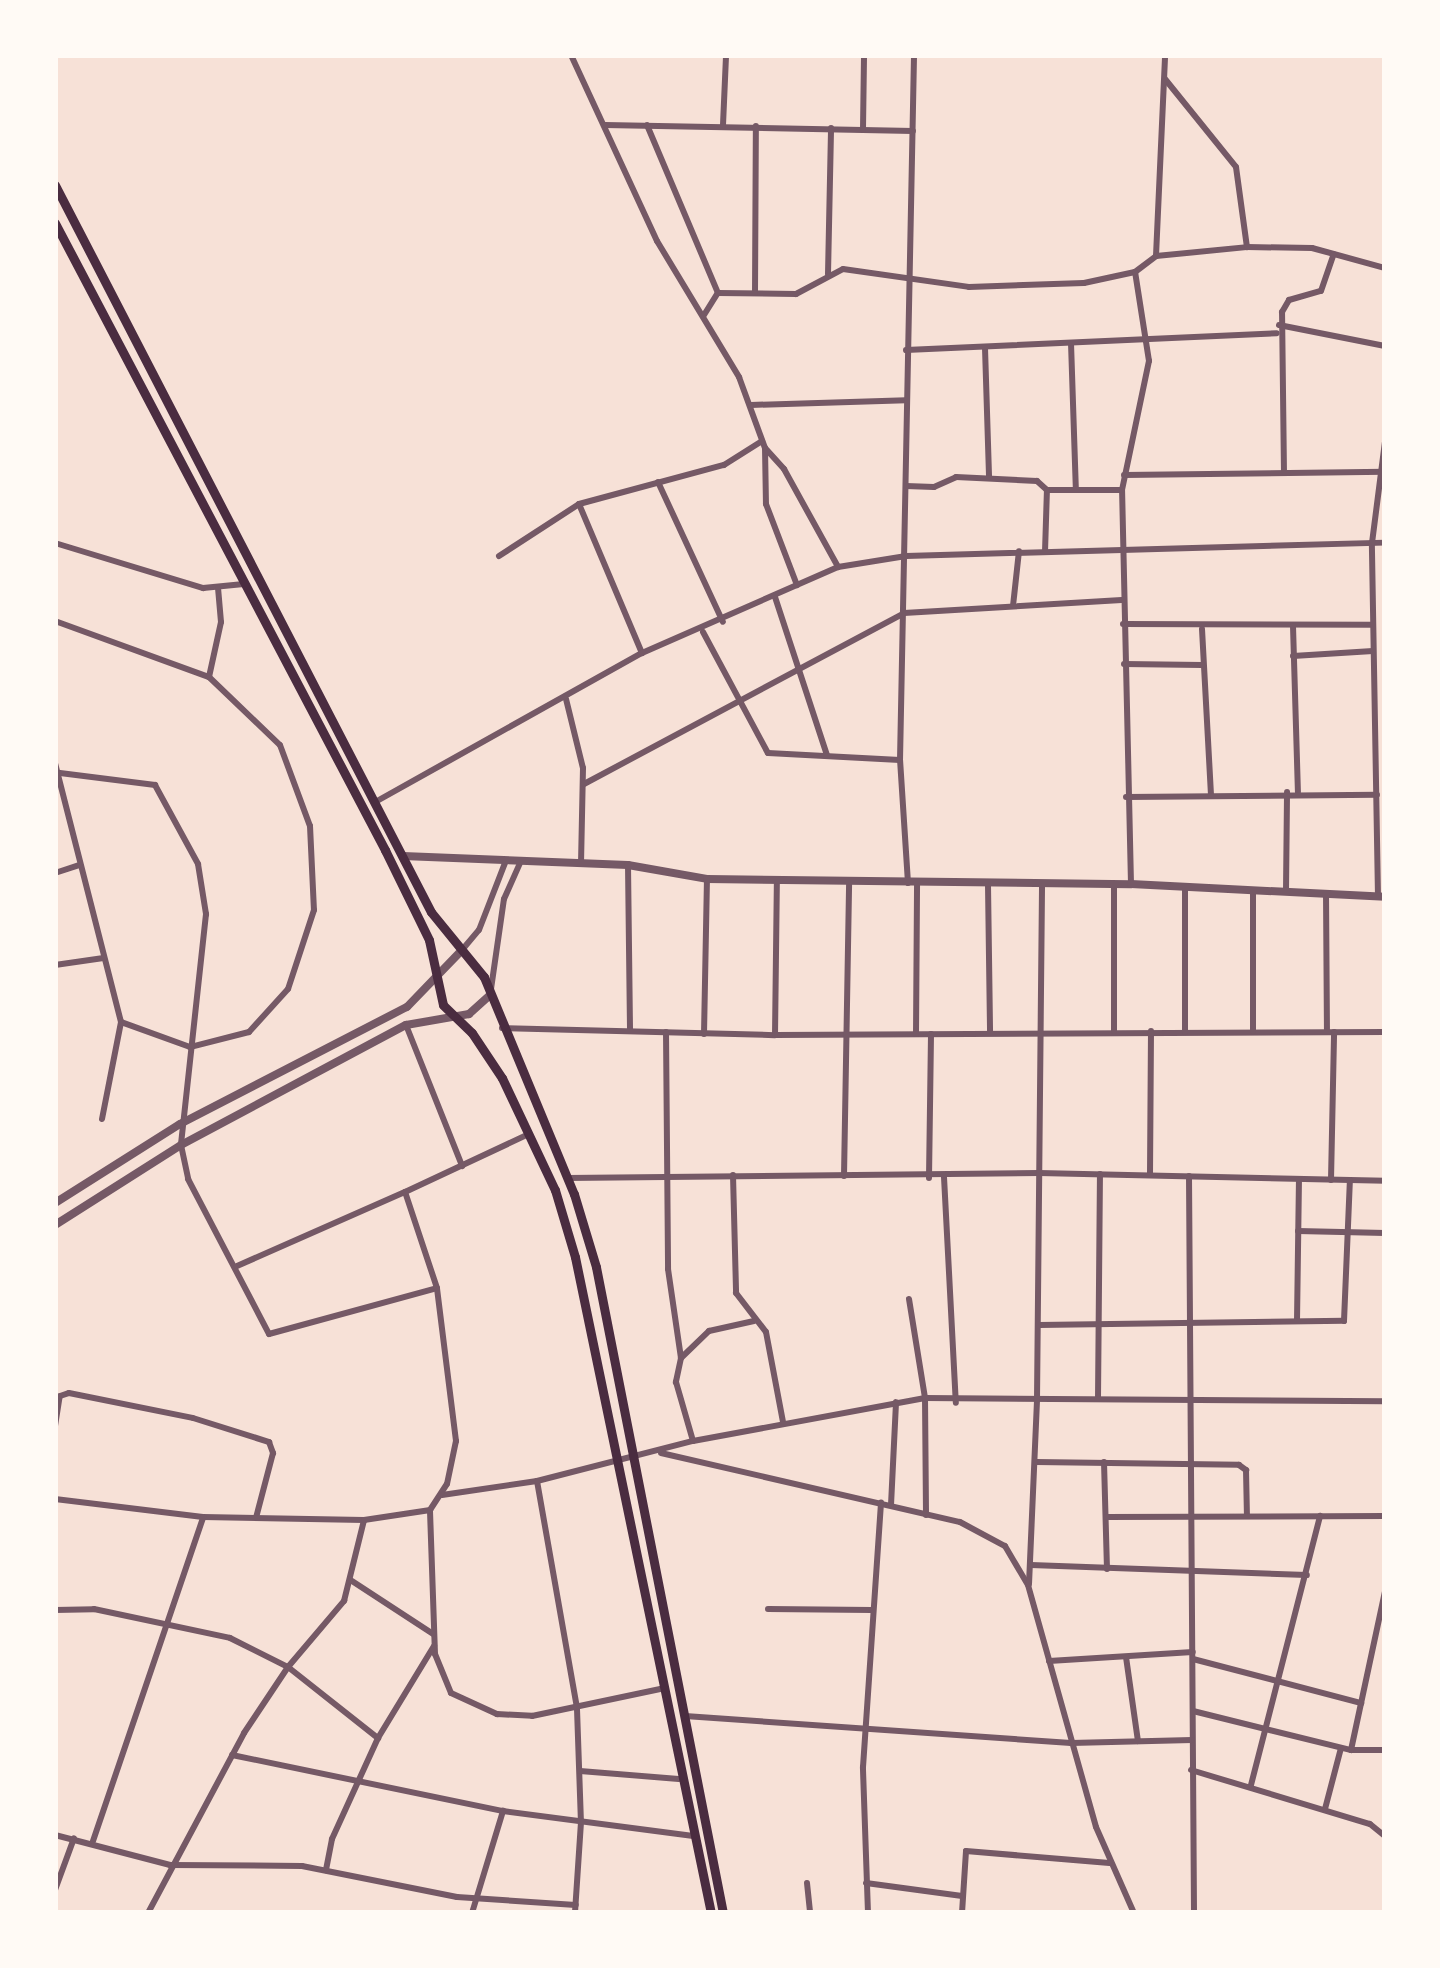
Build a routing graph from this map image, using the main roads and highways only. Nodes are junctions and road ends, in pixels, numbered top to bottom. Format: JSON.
{"nodes":[{"id":1,"x":55,"y":185,"type":"edge"},
{"id":2,"x":55,"y":223,"type":"edge"},
{"id":3,"x":569,"y":1181,"type":"junction"},
{"id":4,"x":555,"y":1190,"type":"junction"},
{"id":5,"x":604,"y":1312,"type":"junction"},
{"id":6,"x":587,"y":1315,"type":"junction"},
{"id":7,"x":711,"y":1913,"type":"edge"},
{"id":8,"x":723,"y":1913,"type":"edge"}],
"edges":[{"from":1,"to":3,"type":"main road"},
{"from":2,"to":4,"type":"main road"},
{"from":3,"to":4,"type":"main road"},
{"from":3,"to":5,"type":"main road"},
{"from":4,"to":6,"type":"main road"},
{"from":5,"to":6,"type":"main road"},
{"from":5,"to":8,"type":"main road"},
{"from":6,"to":7,"type":"main road"}]}
